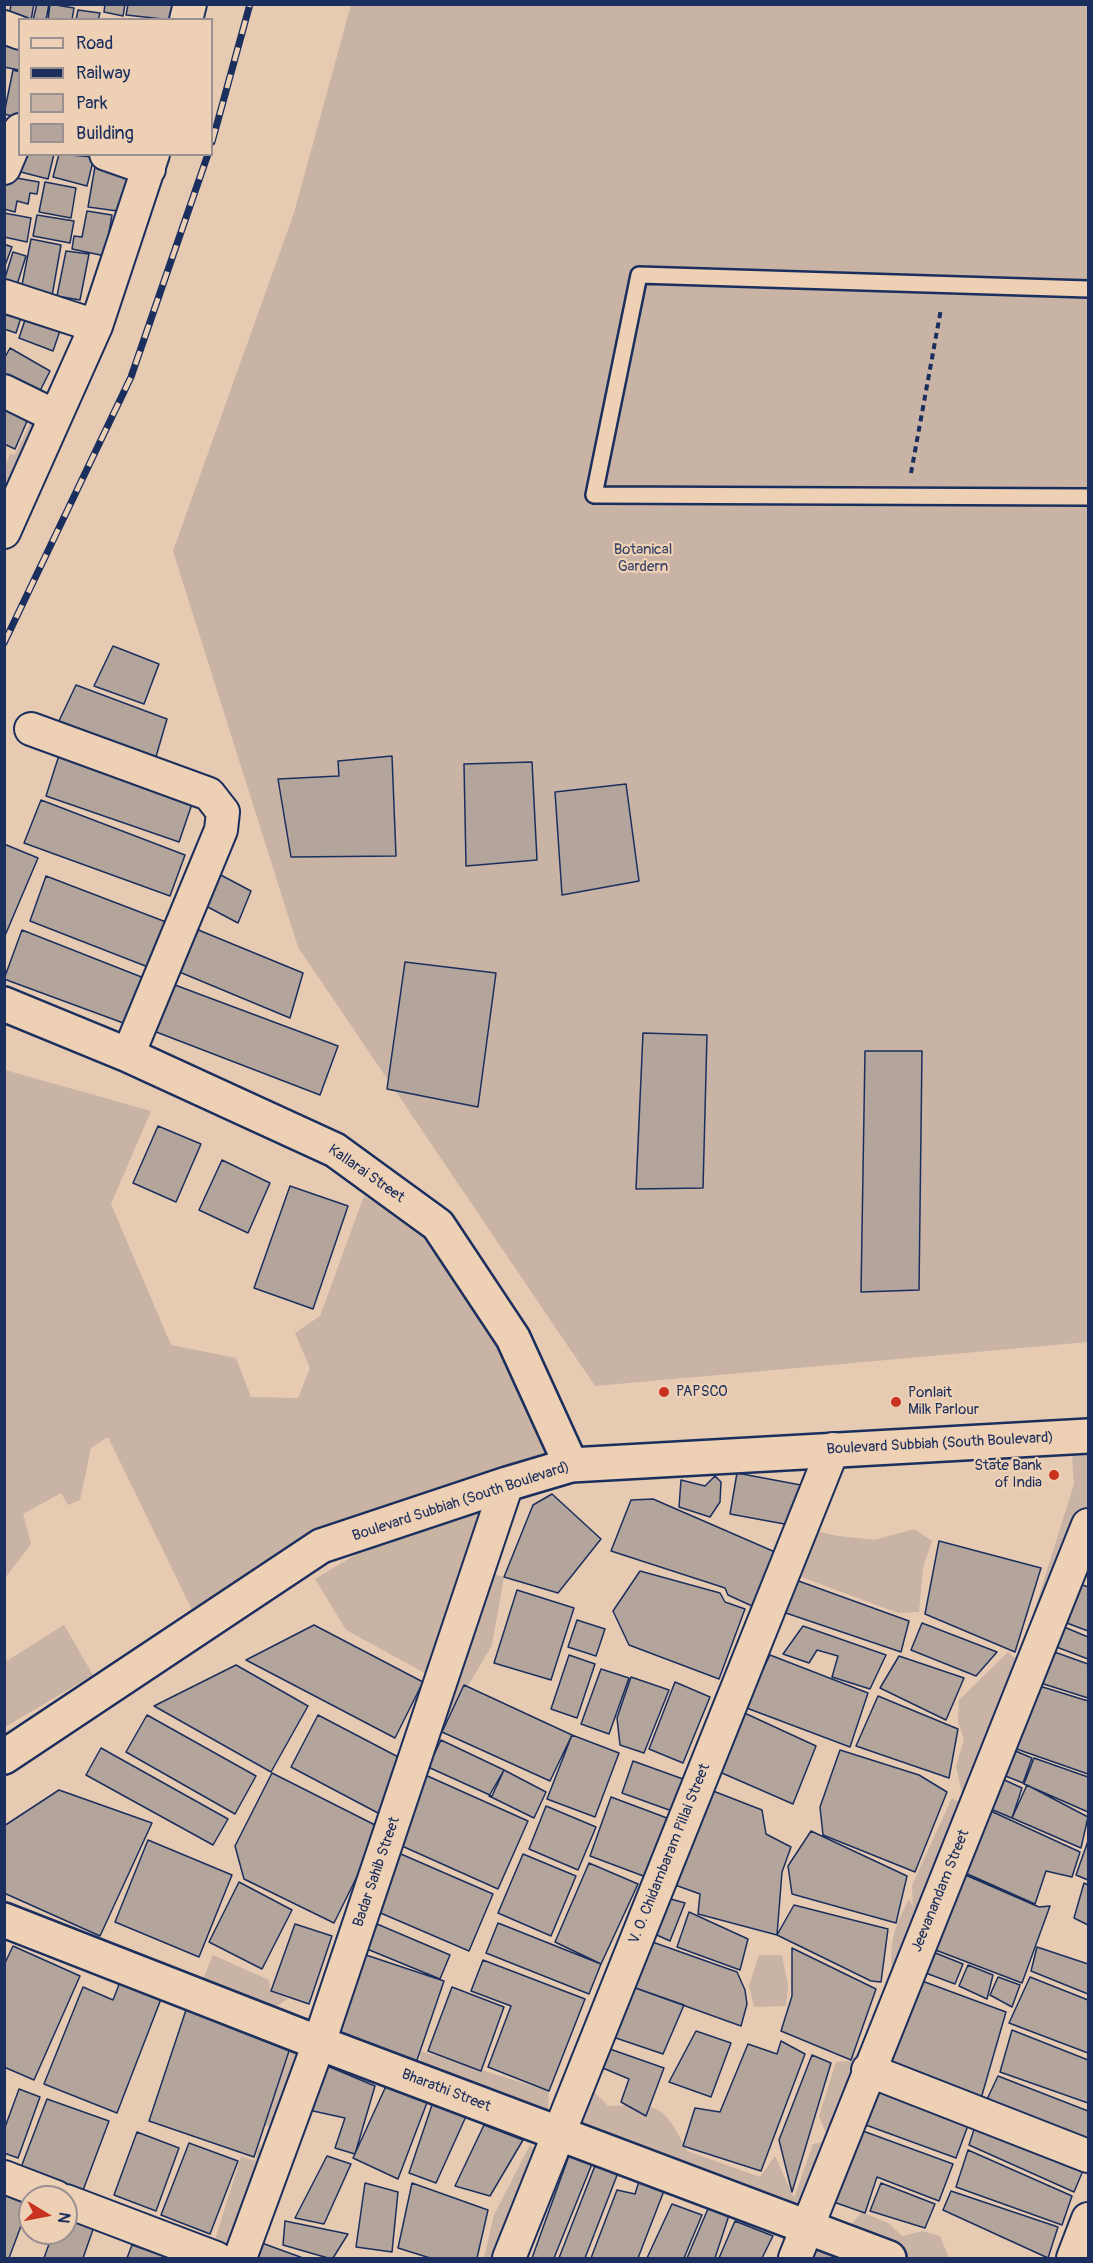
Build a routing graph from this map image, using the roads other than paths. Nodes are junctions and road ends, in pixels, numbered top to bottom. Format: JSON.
{"nodes":[{"id":1,"x":18,"y":135,"type":"edge"},
{"id":2,"x":117,"y":156,"type":"edge"},
{"id":3,"x":151,"y":162,"type":"edge"},
{"id":4,"x":4,"y":168,"type":"edge"},
{"id":5,"x":1089,"y":289,"type":"edge"},
{"id":6,"x":4,"y":296,"type":"edge"},
{"id":7,"x":96,"y":326,"type":"junction"},
{"id":8,"x":4,"y":391,"type":"edge"},
{"id":9,"x":55,"y":416,"type":"junction"},
{"id":10,"x":12,"y":496,"type":"edge"},
{"id":11,"x":1089,"y":497,"type":"edge"},
{"id":12,"x":4,"y":532,"type":"edge"},
{"id":13,"x":31,"y":729,"type":"dead end"},
{"id":14,"x":4,"y":1004,"type":"edge"},
{"id":15,"x":128,"y":1055,"type":"junction"},
{"id":16,"x":1089,"y":1436,"type":"edge"},
{"id":17,"x":833,"y":1449,"type":"junction"},
{"id":18,"x":571,"y":1466,"type":"junction"},
{"id":19,"x":507,"y":1484,"type":"junction"},
{"id":20,"x":1089,"y":1525,"type":"edge"},
{"id":21,"x":4,"y":1757,"type":"edge"},
{"id":22,"x":4,"y":1920,"type":"edge"},
{"id":23,"x":319,"y":2043,"type":"junction"},
{"id":24,"x":868,"y":2070,"type":"junction"},
{"id":25,"x":558,"y":2133,"type":"junction"},
{"id":26,"x":1089,"y":2156,"type":"edge"},
{"id":27,"x":4,"y":2177,"type":"edge"},
{"id":28,"x":25,"y":2185,"type":"edge"},
{"id":29,"x":78,"y":2206,"type":"edge"},
{"id":30,"x":1089,"y":2219,"type":"edge"},
{"id":31,"x":807,"y":2228,"type":"junction"},
{"id":32,"x":216,"y":2259,"type":"edge"},
{"id":33,"x":240,"y":2259,"type":"edge"},
{"id":34,"x":509,"y":2259,"type":"edge"},
{"id":35,"x":795,"y":2259,"type":"edge"},
{"id":36,"x":889,"y":2259,"type":"edge"},
{"id":37,"x":1073,"y":2259,"type":"edge"}],
"edges":[{"from":1,"to":4,"type":"street"},
{"from":2,"to":3,"type":"street"},
{"from":3,"to":7,"type":"street"},
{"from":5,"to":11,"type":"lane"},
{"from":6,"to":7,"type":"street"},
{"from":7,"to":9,"type":"street"},
{"from":8,"to":9,"type":"street"},
{"from":9,"to":10,"type":"street"},
{"from":10,"to":12,"type":"street"},
{"from":13,"to":15,"type":"street"},
{"from":14,"to":15,"type":"street","name":"Kallarai Street"},
{"from":15,"to":18,"type":"street","name":"Kallarai Street"},
{"from":16,"to":17,"type":"street","name":"Boulevard Subbiah (South Boulevard)"},
{"from":17,"to":18,"type":"street","name":"Boulevard Subbiah (South Boulevard)"},
{"from":17,"to":25,"type":"street","name":"V. O. Chidambaram Pillai Street"},
{"from":18,"to":19,"type":"street","name":"Boulevard Subbiah (South Boulevard)"},
{"from":19,"to":21,"type":"street","name":"Boulevard Subbiah (South Boulevard)"},
{"from":19,"to":23,"type":"street","name":"Badar Sahib Street"},
{"from":20,"to":24,"type":"street","name":"Jeevanandam Street"},
{"from":22,"to":23,"type":"street","name":"Bharathi Street"},
{"from":23,"to":25,"type":"street","name":"Bharathi Street"},
{"from":23,"to":33,"type":"street","name":"Badar Sahib Street"},
{"from":24,"to":26,"type":"street"},
{"from":24,"to":31,"type":"street","name":"Jeevanandam Street"},
{"from":25,"to":31,"type":"street","name":"Bharathi Street"},
{"from":25,"to":34,"type":"street","name":"V. O. Chidambaram Pillai Street"},
{"from":27,"to":28,"type":"street"},
{"from":29,"to":32,"type":"street"},
{"from":30,"to":37,"type":"street"},
{"from":31,"to":35,"type":"street","name":"Jeevanandam Street"},
{"from":31,"to":36,"type":"street","name":"Bharathi Street"}]}
